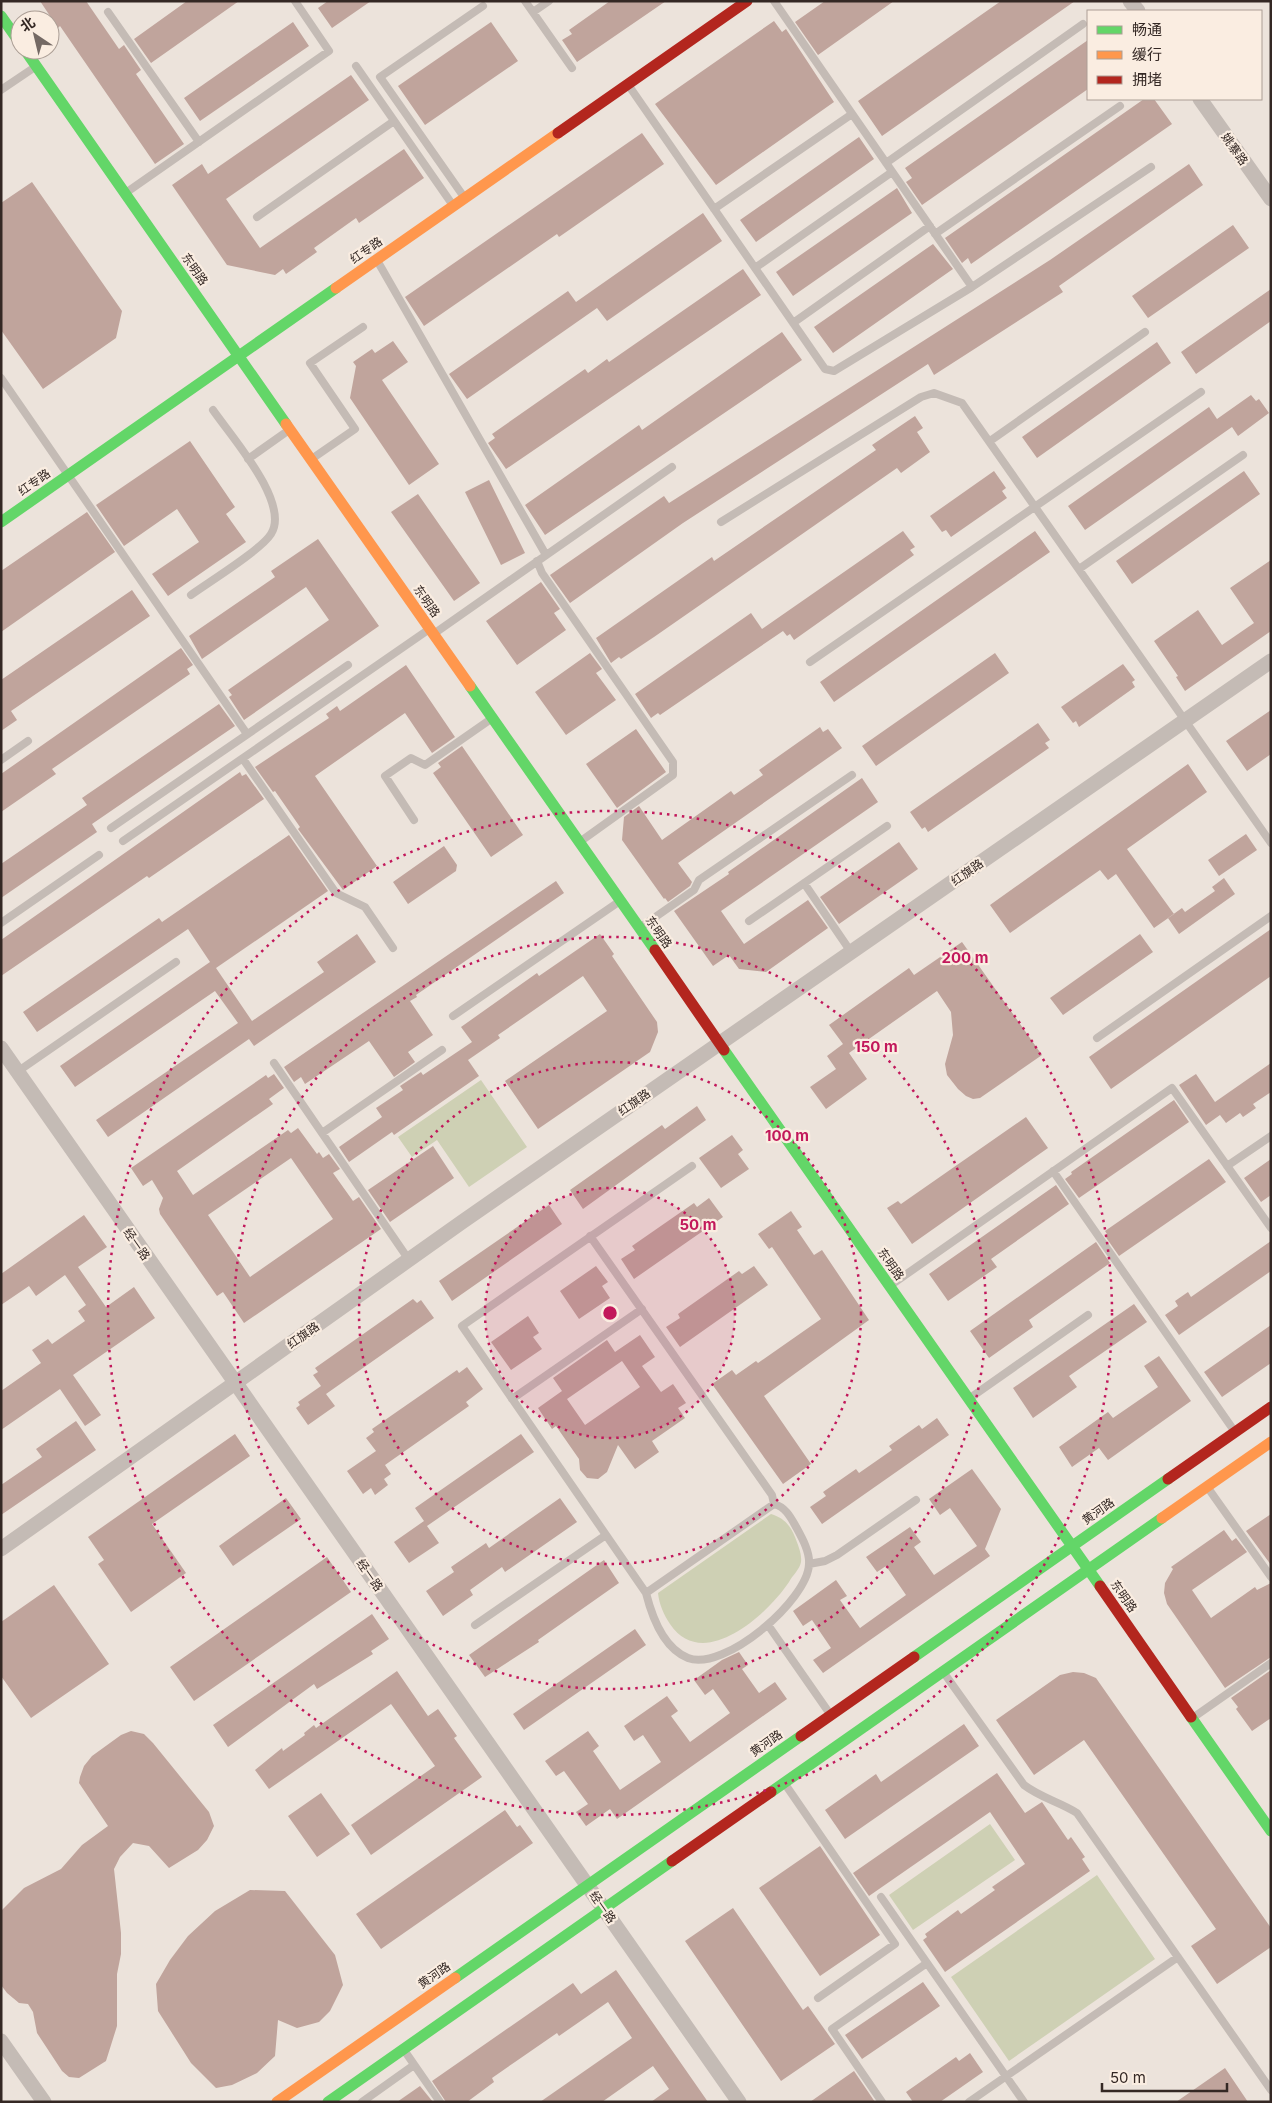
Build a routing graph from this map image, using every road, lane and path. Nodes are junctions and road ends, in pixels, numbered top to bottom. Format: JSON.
{"nodes":[{"id":1,"x":294,"y":1,"type":"edge"},
{"id":2,"x":525,"y":1,"type":"edge"},
{"id":3,"x":549,"y":1,"type":"edge"},
{"id":4,"x":747,"y":1,"type":"edge"},
{"id":5,"x":774,"y":1,"type":"edge"},
{"id":6,"x":483,"y":6,"type":"dead end"},
{"id":7,"x":108,"y":12,"type":"dead end"},
{"id":8,"x":532,"y":12,"type":"junction"},
{"id":9,"x":1,"y":16,"type":"edge"},
{"id":10,"x":1083,"y":24,"type":"dead end"},
{"id":11,"x":10,"y":29,"type":"edge"},
{"id":12,"x":32,"y":60,"type":"edge"},
{"id":13,"x":36,"y":66,"type":"junction"},
{"id":14,"x":356,"y":66,"type":"dead end"},
{"id":15,"x":572,"y":68,"type":"dead end"},
{"id":16,"x":628,"y":84,"type":"junction"},
{"id":17,"x":1,"y":90,"type":"edge"},
{"id":18,"x":1201,"y":100,"type":"edge"},
{"id":19,"x":1120,"y":106,"type":"dead end"},
{"id":20,"x":852,"y":114,"type":"junction"},
{"id":21,"x":394,"y":121,"type":"junction"},
{"id":22,"x":199,"y":142,"type":"junction"},
{"id":23,"x":886,"y":163,"type":"junction"},
{"id":24,"x":1151,"y":167,"type":"dead end"},
{"id":25,"x":892,"y":172,"type":"junction"},
{"id":26,"x":125,"y":194,"type":"junction"},
{"id":27,"x":465,"y":198,"type":"junction"},
{"id":28,"x":1271,"y":199,"type":"edge"},
{"id":29,"x":454,"y":206,"type":"junction"},
{"id":30,"x":714,"y":209,"type":"junction"},
{"id":31,"x":257,"y":217,"type":"dead end"},
{"id":32,"x":930,"y":226,"type":"junction"},
{"id":33,"x":935,"y":234,"type":"junction"},
{"id":34,"x":376,"y":260,"type":"junction"},
{"id":35,"x":755,"y":268,"type":"junction"},
{"id":36,"x":972,"y":287,"type":"junction"},
{"id":37,"x":793,"y":322,"type":"junction"},
{"id":38,"x":363,"y":327,"type":"dead end"},
{"id":39,"x":1145,"y":332,"type":"dead end"},
{"id":40,"x":239,"y":356,"type":"junction"},
{"id":41,"x":1,"y":378,"type":"edge"},
{"id":42,"x":1201,"y":392,"type":"dead end"},
{"id":43,"x":213,"y":410,"type":"dead end"},
{"id":44,"x":290,"y":429,"type":"junction"},
{"id":45,"x":990,"y":441,"type":"junction"},
{"id":46,"x":1243,"y":454,"type":"dead end"},
{"id":47,"x":248,"y":459,"type":"junction"},
{"id":48,"x":312,"y":460,"type":"junction"},
{"id":49,"x":672,"y":467,"type":"dead end"},
{"id":50,"x":68,"y":476,"type":"junction"},
{"id":51,"x":1035,"y":506,"type":"junction"},
{"id":52,"x":1,"y":522,"type":"edge"},
{"id":53,"x":722,"y":522,"type":"dead end"},
{"id":54,"x":546,"y":555,"type":"junction"},
{"id":55,"x":537,"y":562,"type":"junction"},
{"id":56,"x":1079,"y":569,"type":"junction"},
{"id":57,"x":191,"y":595,"type":"dead end"},
{"id":58,"x":432,"y":631,"type":"junction"},
{"id":59,"x":1271,"y":661,"type":"edge"},
{"id":60,"x":810,"y":662,"type":"dead end"},
{"id":61,"x":348,"y":665,"type":"dead end"},
{"id":62,"x":492,"y":718,"type":"junction"},
{"id":63,"x":1185,"y":720,"type":"junction"},
{"id":64,"x":247,"y":734,"type":"junction"},
{"id":65,"x":28,"y":741,"type":"dead end"},
{"id":66,"x":243,"y":758,"type":"junction"},
{"id":67,"x":1,"y":760,"type":"edge"},
{"id":68,"x":852,"y":775,"type":"dead end"},
{"id":69,"x":414,"y":820,"type":"dead end"},
{"id":70,"x":887,"y":826,"type":"dead end"},
{"id":71,"x":111,"y":828,"type":"dead end"},
{"id":72,"x":123,"y":841,"type":"dead end"},
{"id":73,"x":580,"y":842,"type":"junction"},
{"id":74,"x":1271,"y":843,"type":"edge"},
{"id":75,"x":99,"y":855,"type":"dead end"},
{"id":76,"x":804,"y":883,"type":"junction"},
{"id":77,"x":620,"y":900,"type":"junction"},
{"id":78,"x":1271,"y":916,"type":"edge"},
{"id":79,"x":749,"y":921,"type":"dead end"},
{"id":80,"x":1,"y":923,"type":"edge"},
{"id":81,"x":639,"y":928,"type":"junction"},
{"id":82,"x":393,"y":948,"type":"dead end"},
{"id":83,"x":851,"y":952,"type":"junction"},
{"id":84,"x":176,"y":962,"type":"dead end"},
{"id":85,"x":453,"y":1016,"type":"dead end"},
{"id":86,"x":1097,"y":1038,"type":"dead end"},
{"id":87,"x":720,"y":1043,"type":"junction"},
{"id":88,"x":1,"y":1048,"type":"edge"},
{"id":89,"x":442,"y":1050,"type":"dead end"},
{"id":90,"x":274,"y":1063,"type":"dead end"},
{"id":91,"x":17,"y":1072,"type":"junction"},
{"id":92,"x":322,"y":1133,"type":"junction"},
{"id":93,"x":1271,"y":1136,"type":"edge"},
{"id":94,"x":692,"y":1166,"type":"dead end"},
{"id":95,"x":1227,"y":1166,"type":"junction"},
{"id":96,"x":1053,"y":1171,"type":"junction"},
{"id":97,"x":1271,"y":1228,"type":"edge"},
{"id":98,"x":590,"y":1236,"type":"junction"},
{"id":99,"x":409,"y":1260,"type":"junction"},
{"id":100,"x":890,"y":1286,"type":"junction"},
{"id":101,"x":642,"y":1310,"type":"junction"},
{"id":102,"x":1088,"y":1315,"type":"dead end"},
{"id":103,"x":235,"y":1383,"type":"junction"},
{"id":104,"x":512,"y":1399,"type":"junction"},
{"id":105,"x":969,"y":1399,"type":"junction"},
{"id":106,"x":1271,"y":1407,"type":"edge"},
{"id":107,"x":1236,"y":1432,"type":"junction"},
{"id":108,"x":1271,"y":1442,"type":"edge"},
{"id":109,"x":1207,"y":1487,"type":"junction"},
{"id":110,"x":916,"y":1500,"type":"dead end"},
{"id":111,"x":774,"y":1504,"type":"junction"},
{"id":112,"x":606,"y":1535,"type":"junction"},
{"id":113,"x":1072,"y":1546,"type":"junction"},
{"id":114,"x":1,"y":1549,"type":"edge"},
{"id":115,"x":809,"y":1564,"type":"junction"},
{"id":116,"x":1088,"y":1570,"type":"junction"},
{"id":117,"x":1271,"y":1577,"type":"edge"},
{"id":118,"x":646,"y":1593,"type":"junction"},
{"id":119,"x":475,"y":1625,"type":"dead end"},
{"id":120,"x":768,"y":1625,"type":"junction"},
{"id":121,"x":1271,"y":1663,"type":"edge"},
{"id":122,"x":942,"y":1672,"type":"junction"},
{"id":123,"x":830,"y":1714,"type":"junction"},
{"id":124,"x":1192,"y":1718,"type":"junction"},
{"id":125,"x":784,"y":1783,"type":"junction"},
{"id":126,"x":1271,"y":1831,"type":"edge"},
{"id":127,"x":587,"y":1885,"type":"junction"},
{"id":128,"x":881,"y":1897,"type":"dead end"},
{"id":129,"x":604,"y":1908,"type":"junction"},
{"id":130,"x":1178,"y":1957,"type":"junction"},
{"id":131,"x":927,"y":1963,"type":"junction"},
{"id":132,"x":818,"y":1998,"type":"dead end"},
{"id":133,"x":1,"y":2041,"type":"edge"},
{"id":134,"x":403,"y":2049,"type":"junction"},
{"id":135,"x":414,"y":2065,"type":"junction"},
{"id":136,"x":1006,"y":2076,"type":"junction"},
{"id":137,"x":1271,"y":2090,"type":"edge"},
{"id":138,"x":44,"y":2102,"type":"edge"},
{"id":139,"x":277,"y":2102,"type":"edge"},
{"id":140,"x":328,"y":2102,"type":"edge"},
{"id":141,"x":362,"y":2102,"type":"edge"},
{"id":142,"x":440,"y":2102,"type":"edge"},
{"id":143,"x":739,"y":2102,"type":"edge"},
{"id":144,"x":882,"y":2102,"type":"edge"},
{"id":145,"x":969,"y":2102,"type":"edge"},
{"id":146,"x":1024,"y":2102,"type":"edge"}],
"edges":[{"from":1,"to":22,"type":"lane"},
{"from":2,"to":8,"type":"lane"},
{"from":3,"to":8,"type":"lane"},
{"from":4,"to":16,"type":"street","name":"红专路"},
{"from":5,"to":20,"type":"lane"},
{"from":6,"to":27,"type":"lane"},
{"from":7,"to":22,"type":"lane"},
{"from":8,"to":15,"type":"lane"},
{"from":9,"to":11,"type":"street"},
{"from":10,"to":23,"type":"lane"},
{"from":12,"to":13,"type":"street","name":"东明路"},
{"from":13,"to":17,"type":"lane"},
{"from":13,"to":26,"type":"street","name":"东明路"},
{"from":14,"to":21,"type":"lane"},
{"from":16,"to":27,"type":"street","name":"红专路"},
{"from":16,"to":30,"type":"lane"},
{"from":18,"to":28,"type":"street","name":"姚寨路"},
{"from":19,"to":33,"type":"lane"},
{"from":20,"to":23,"type":"lane"},
{"from":20,"to":30,"type":"lane"},
{"from":21,"to":29,"type":"lane"},
{"from":21,"to":31,"type":"lane"},
{"from":22,"to":26,"type":"lane"},
{"from":23,"to":25,"type":"lane"},
{"from":24,"to":36,"type":"lane"},
{"from":25,"to":32,"type":"lane"},
{"from":25,"to":35,"type":"lane"},
{"from":26,"to":40,"type":"street","name":"东明路"},
{"from":27,"to":29,"type":"street","name":"红专路"},
{"from":29,"to":34,"type":"street","name":"红专路"},
{"from":30,"to":35,"type":"lane"},
{"from":32,"to":33,"type":"lane"},
{"from":32,"to":37,"type":"lane"},
{"from":33,"to":36,"type":"lane"},
{"from":34,"to":40,"type":"street","name":"红专路"},
{"from":34,"to":54,"type":"lane"},
{"from":35,"to":37,"type":"lane"},
{"from":36,"to":37,"type":"lane"},
{"from":38,"to":48,"type":"lane"},
{"from":39,"to":45,"type":"lane"},
{"from":40,"to":44,"type":"street","name":"东明路"},
{"from":40,"to":50,"type":"street","name":"红专路"},
{"from":41,"to":50,"type":"lane"},
{"from":42,"to":51,"type":"lane"},
{"from":43,"to":47,"type":"lane"},
{"from":44,"to":47,"type":"lane"},
{"from":44,"to":48,"type":"street","name":"东明路"},
{"from":45,"to":51,"type":"lane"},
{"from":45,"to":53,"type":"lane"},
{"from":46,"to":56,"type":"lane"},
{"from":47,"to":57,"type":"lane"},
{"from":48,"to":58,"type":"street","name":"东明路"},
{"from":49,"to":54,"type":"lane"},
{"from":50,"to":52,"type":"street","name":"红专路"},
{"from":50,"to":64,"type":"lane"},
{"from":51,"to":56,"type":"lane"},
{"from":51,"to":60,"type":"lane"},
{"from":54,"to":55,"type":"lane"},
{"from":55,"to":58,"type":"lane"},
{"from":55,"to":73,"type":"lane"},
{"from":56,"to":63,"type":"lane"},
{"from":58,"to":62,"type":"street","name":"东明路"},
{"from":58,"to":66,"type":"lane"},
{"from":59,"to":63,"type":"street","name":"红旗路"},
{"from":61,"to":64,"type":"lane"},
{"from":62,"to":69,"type":"lane"},
{"from":62,"to":73,"type":"street","name":"东明路"},
{"from":63,"to":74,"type":"lane"},
{"from":63,"to":83,"type":"street","name":"红旗路"},
{"from":64,"to":71,"type":"lane"},
{"from":65,"to":67,"type":"lane"},
{"from":66,"to":72,"type":"lane"},
{"from":66,"to":82,"type":"lane"},
{"from":68,"to":81,"type":"lane"},
{"from":70,"to":76,"type":"lane"},
{"from":73,"to":77,"type":"street","name":"东明路"},
{"from":75,"to":80,"type":"lane"},
{"from":76,"to":79,"type":"lane"},
{"from":76,"to":83,"type":"lane"},
{"from":77,"to":81,"type":"street","name":"东明路"},
{"from":77,"to":85,"type":"lane"},
{"from":78,"to":86,"type":"lane"},
{"from":81,"to":87,"type":"street","name":"东明路"},
{"from":83,"to":87,"type":"street","name":"红旗路"},
{"from":84,"to":91,"type":"lane"},
{"from":87,"to":99,"type":"street","name":"红旗路"},
{"from":87,"to":100,"type":"street","name":"东明路"},
{"from":88,"to":91,"type":"street","name":"经一路"},
{"from":89,"to":92,"type":"lane"},
{"from":90,"to":92,"type":"lane"},
{"from":91,"to":103,"type":"street","name":"经一路"},
{"from":92,"to":99,"type":"lane"},
{"from":93,"to":95,"type":"lane"},
{"from":94,"to":98,"type":"lane"},
{"from":95,"to":96,"type":"lane"},
{"from":95,"to":97,"type":"lane"},
{"from":96,"to":100,"type":"lane"},
{"from":96,"to":107,"type":"lane"},
{"from":98,"to":101,"type":"lane"},
{"from":98,"to":104,"type":"lane"},
{"from":99,"to":103,"type":"street","name":"红旗路"},
{"from":100,"to":105,"type":"street","name":"东明路"},
{"from":101,"to":104,"type":"lane"},
{"from":101,"to":111,"type":"lane"},
{"from":102,"to":105,"type":"lane"},
{"from":103,"to":114,"type":"street","name":"红旗路"},
{"from":103,"to":127,"type":"street","name":"经一路"},
{"from":104,"to":112,"type":"lane"},
{"from":105,"to":113,"type":"street","name":"东明路"},
{"from":106,"to":107,"type":"street","name":"黄河路"},
{"from":107,"to":113,"type":"street","name":"黄河路"},
{"from":108,"to":109,"type":"street"},
{"from":109,"to":116,"type":"street"},
{"from":109,"to":117,"type":"lane"},
{"from":110,"to":115,"type":"lane"},
{"from":111,"to":115,"type":"lane"},
{"from":111,"to":118,"type":"lane"},
{"from":112,"to":118,"type":"lane"},
{"from":112,"to":119,"type":"lane"},
{"from":113,"to":116,"type":"street","name":"东明路"},
{"from":113,"to":123,"type":"street","name":"黄河路"},
{"from":115,"to":120,"type":"lane"},
{"from":116,"to":122,"type":"street"},
{"from":116,"to":124,"type":"street","name":"东明路"},
{"from":118,"to":120,"type":"lane"},
{"from":120,"to":123,"type":"lane"},
{"from":121,"to":124,"type":"lane"},
{"from":122,"to":125,"type":"street"},
{"from":122,"to":130,"type":"lane"},
{"from":123,"to":127,"type":"street","name":"黄河路"},
{"from":124,"to":126,"type":"street","name":"东明路"},
{"from":125,"to":129,"type":"street"},
{"from":125,"to":132,"type":"lane"},
{"from":127,"to":129,"type":"street","name":"经一路"},
{"from":127,"to":139,"type":"street","name":"黄河路"},
{"from":128,"to":131,"type":"lane"},
{"from":129,"to":134,"type":"street"},
{"from":129,"to":143,"type":"street","name":"经一路"},
{"from":130,"to":136,"type":"lane"},
{"from":130,"to":137,"type":"lane"},
{"from":131,"to":136,"type":"lane"},
{"from":131,"to":144,"type":"lane"},
{"from":133,"to":138,"type":"street"},
{"from":134,"to":135,"type":"lane"},
{"from":134,"to":140,"type":"street"},
{"from":135,"to":141,"type":"lane"},
{"from":135,"to":142,"type":"lane"},
{"from":136,"to":145,"type":"lane"},
{"from":136,"to":146,"type":"lane"}]}
